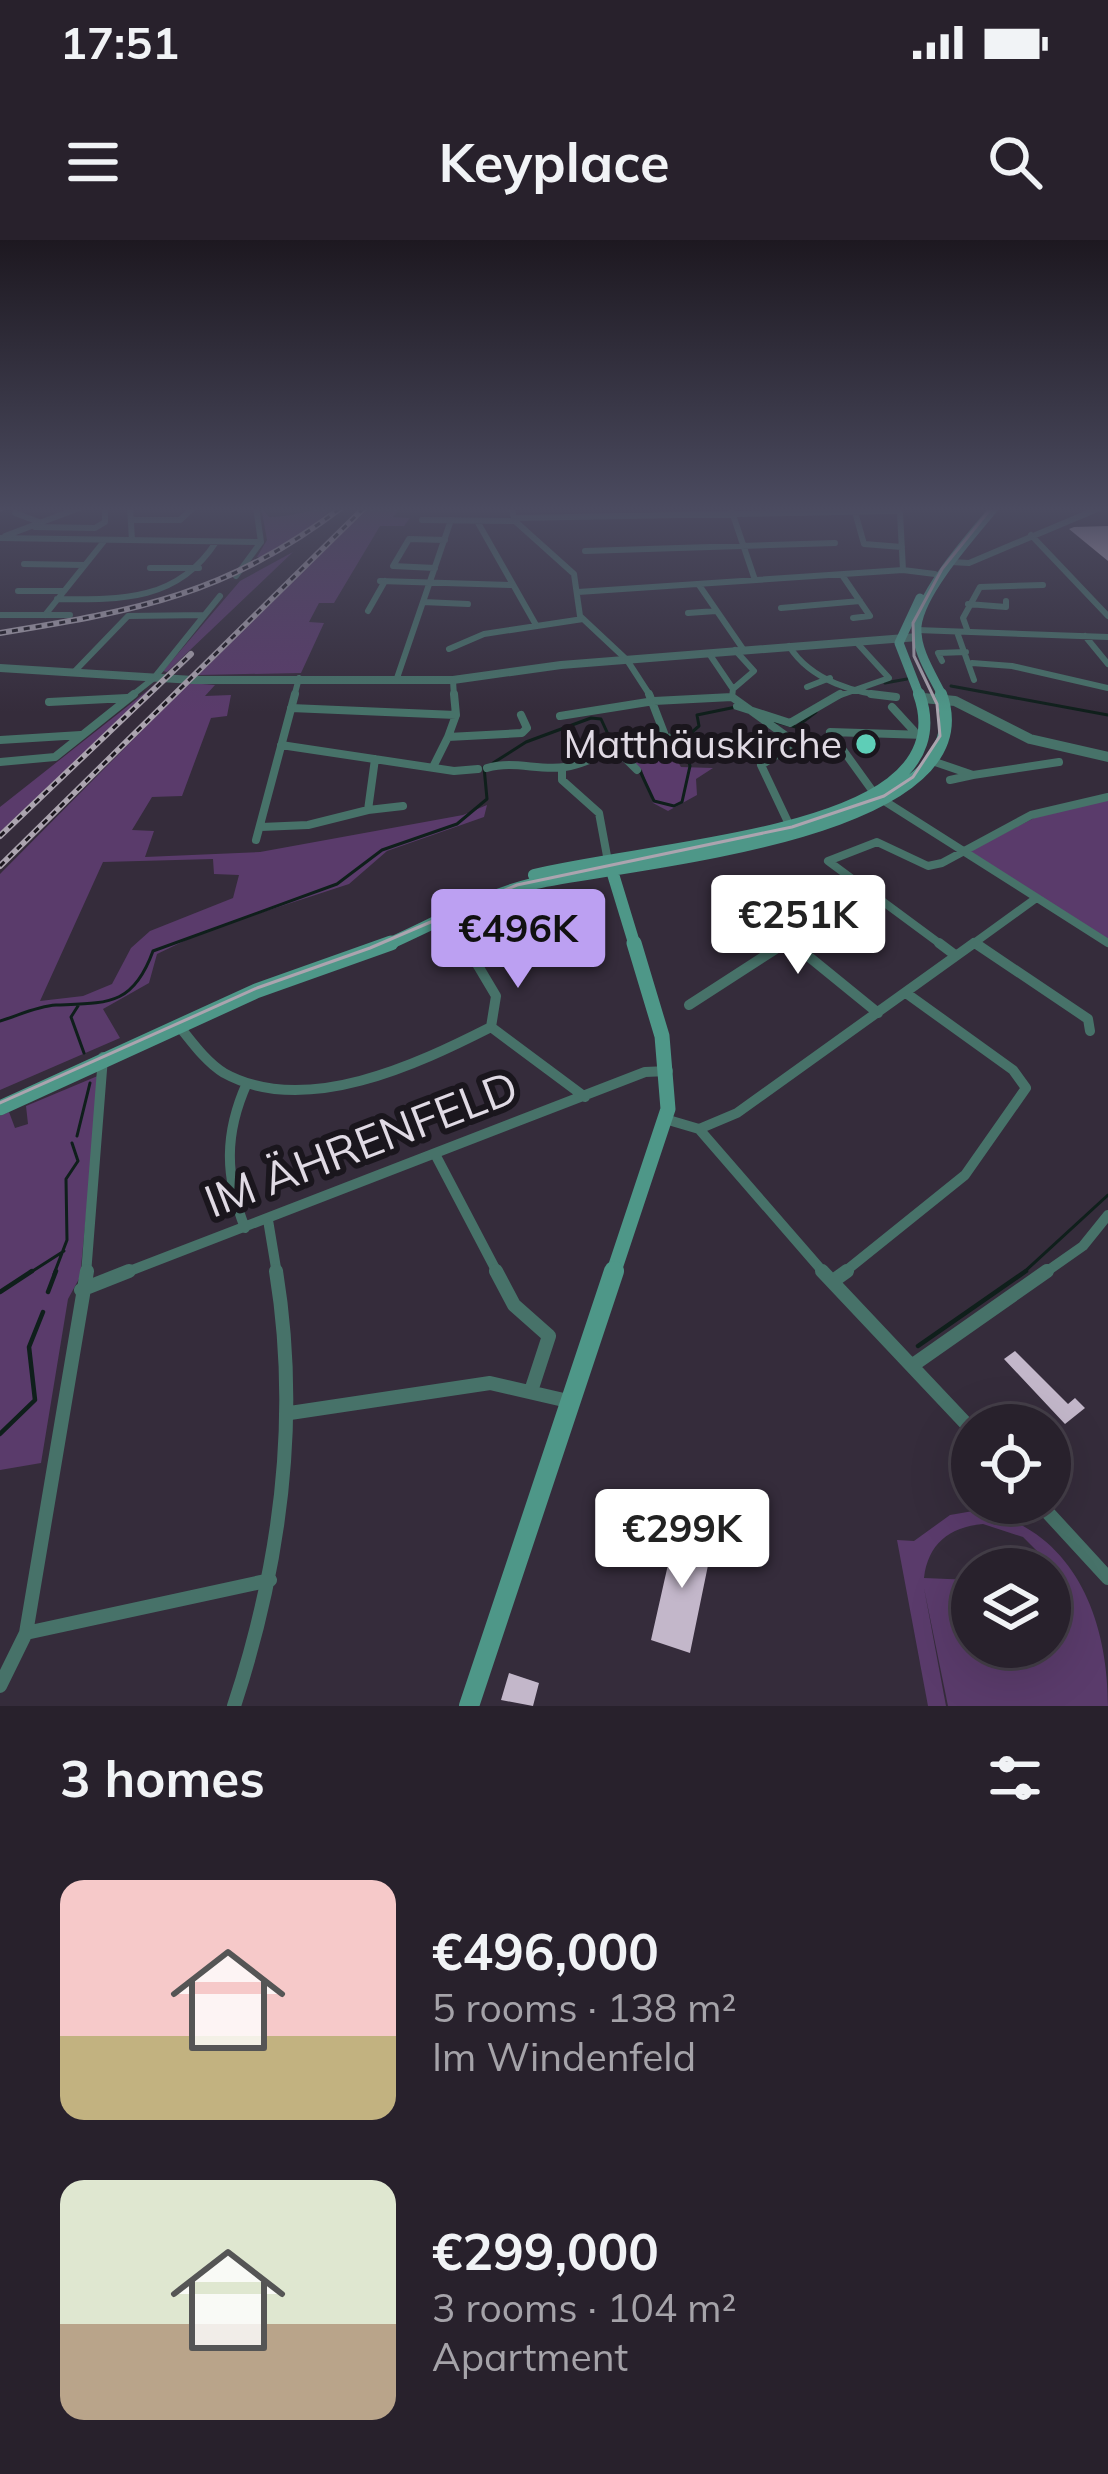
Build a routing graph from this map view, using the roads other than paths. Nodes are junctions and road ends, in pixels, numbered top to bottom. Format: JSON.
{"nodes":[{"id":1,"x":76,"y":575,"type":"edge"},
{"id":2,"x":184,"y":575,"type":"edge"},
{"id":3,"x":433,"y":575,"type":"edge"},
{"id":4,"x":506,"y":575,"type":"edge"},
{"id":5,"x":574,"y":575,"type":"edge"},
{"id":6,"x":753,"y":575,"type":"edge"},
{"id":7,"x":835,"y":575,"type":"edge"},
{"id":8,"x":842,"y":575,"type":"edge"},
{"id":9,"x":940,"y":575,"type":"edge"},
{"id":10,"x":942,"y":575,"type":"edge"},
{"id":11,"x":1069,"y":575,"type":"edge"},
{"id":12,"x":755,"y":580,"type":"junction"},
{"id":13,"x":430,"y":583,"type":"junction"},
{"id":14,"x":699,"y":585,"type":"junction"},
{"id":15,"x":1043,"y":585,"type":"dead end"},
{"id":16,"x":512,"y":586,"type":"junction"},
{"id":17,"x":18,"y":591,"type":"dead end"},
{"id":18,"x":64,"y":591,"type":"junction"},
{"id":19,"x":578,"y":592,"type":"junction"},
{"id":20,"x":220,"y":596,"type":"dead end"},
{"id":21,"x":57,"y":599,"type":"junction"},
{"id":22,"x":860,"y":601,"type":"junction"},
{"id":23,"x":1006,"y":601,"type":"dead end"},
{"id":24,"x":423,"y":602,"type":"junction"},
{"id":25,"x":468,"y":604,"type":"dead end"},
{"id":26,"x":968,"y":604,"type":"junction"},
{"id":27,"x":781,"y":608,"type":"dead end"},
{"id":28,"x":368,"y":611,"type":"dead end"},
{"id":29,"x":716,"y":611,"type":"junction"},
{"id":30,"x":688,"y":614,"type":"dead end"},
{"id":31,"x":0,"y":615,"type":"edge"},
{"id":32,"x":44,"y":615,"type":"junction"},
{"id":33,"x":70,"y":615,"type":"dead end"},
{"id":34,"x":204,"y":615,"type":"junction"},
{"id":35,"x":1108,"y":616,"type":"edge"},
{"id":36,"x":853,"y":618,"type":"dead end"},
{"id":37,"x":583,"y":619,"type":"junction"},
{"id":38,"x":536,"y":626,"type":"junction"},
{"id":39,"x":957,"y":632,"type":"junction"},
{"id":40,"x":968,"y":632,"type":"junction"},
{"id":41,"x":917,"y":634,"type":"junction"},
{"id":42,"x":1085,"y":636,"type":"junction"},
{"id":43,"x":899,"y":637,"type":"junction"},
{"id":44,"x":1108,"y":637,"type":"edge"},
{"id":45,"x":858,"y":644,"type":"junction"},
{"id":46,"x":789,"y":646,"type":"junction"},
{"id":47,"x":739,"y":649,"type":"junction"},
{"id":48,"x":449,"y":650,"type":"dead end"},
{"id":49,"x":967,"y":652,"type":"junction"},
{"id":50,"x":710,"y":655,"type":"dead end"},
{"id":51,"x":627,"y":660,"type":"junction"},
{"id":52,"x":943,"y":661,"type":"dead end"},
{"id":53,"x":971,"y":663,"type":"junction"},
{"id":54,"x":1108,"y":664,"type":"edge"},
{"id":55,"x":0,"y":668,"type":"edge"},
{"id":56,"x":74,"y":671,"type":"junction"},
{"id":57,"x":902,"y":676,"type":"dead end"},
{"id":58,"x":154,"y":678,"type":"junction"},
{"id":59,"x":299,"y":678,"type":"junction"},
{"id":60,"x":397,"y":678,"type":"junction"},
{"id":61,"x":831,"y":678,"type":"junction"},
{"id":62,"x":889,"y":678,"type":"junction"},
{"id":63,"x":453,"y":680,"type":"junction"},
{"id":64,"x":974,"y":680,"type":"dead end"},
{"id":65,"x":807,"y":687,"type":"dead end"},
{"id":66,"x":1108,"y":688,"type":"edge"},
{"id":67,"x":857,"y":690,"type":"junction"},
{"id":68,"x":896,"y":697,"type":"dead end"},
{"id":69,"x":127,"y":698,"type":"junction"},
{"id":70,"x":923,"y":698,"type":"junction"},
{"id":71,"x":654,"y":701,"type":"junction"},
{"id":72,"x":736,"y":701,"type":"junction"},
{"id":73,"x":49,"y":702,"type":"dead end"},
{"id":74,"x":947,"y":704,"type":"junction"},
{"id":75,"x":892,"y":707,"type":"dead end"},
{"id":76,"x":291,"y":708,"type":"junction"},
{"id":77,"x":833,"y":710,"type":"dead end"},
{"id":78,"x":456,"y":715,"type":"junction"},
{"id":79,"x":521,"y":715,"type":"dead end"},
{"id":80,"x":560,"y":716,"type":"dead end"},
{"id":81,"x":664,"y":733,"type":"junction"},
{"id":82,"x":81,"y":735,"type":"junction"},
{"id":83,"x":925,"y":735,"type":"junction"},
{"id":84,"x":448,"y":737,"type":"junction"},
{"id":85,"x":0,"y":740,"type":"edge"},
{"id":86,"x":676,"y":740,"type":"dead end"},
{"id":87,"x":281,"y":745,"type":"junction"},
{"id":88,"x":607,"y":751,"type":"junction"},
{"id":89,"x":1108,"y":758,"type":"edge"},
{"id":90,"x":375,"y":759,"type":"junction"},
{"id":91,"x":0,"y":762,"type":"edge"},
{"id":92,"x":935,"y":762,"type":"junction"},
{"id":93,"x":1059,"y":762,"type":"dead end"},
{"id":94,"x":434,"y":764,"type":"junction"},
{"id":95,"x":562,"y":768,"type":"junction"},
{"id":96,"x":637,"y":770,"type":"dead end"},
{"id":97,"x":973,"y":776,"type":"junction"},
{"id":98,"x":950,"y":780,"type":"dead end"},
{"id":99,"x":1108,"y":797,"type":"edge"},
{"id":100,"x":880,"y":798,"type":"junction"},
{"id":101,"x":403,"y":806,"type":"dead end"},
{"id":102,"x":368,"y":810,"type":"junction"},
{"id":103,"x":787,"y":820,"type":"junction"},
{"id":104,"x":260,"y":827,"type":"junction"},
{"id":105,"x":256,"y":841,"type":"dead end"},
{"id":106,"x":962,"y":852,"type":"junction"},
{"id":107,"x":609,"y":863,"type":"junction"},
{"id":108,"x":635,"y":866,"type":"junction"},
{"id":109,"x":618,"y":890,"type":"junction"},
{"id":110,"x":1035,"y":899,"type":"junction"},
{"id":111,"x":747,"y":906,"type":"dead end"},
{"id":112,"x":788,"y":940,"type":"junction"},
{"id":113,"x":974,"y":942,"type":"junction"},
{"id":114,"x":1108,"y":944,"type":"edge"},
{"id":115,"x":523,"y":950,"type":"dead end"},
{"id":116,"x":955,"y":956,"type":"junction"},
{"id":117,"x":906,"y":993,"type":"junction"},
{"id":118,"x":689,"y":1005,"type":"dead end"},
{"id":119,"x":878,"y":1013,"type":"junction"},
{"id":120,"x":179,"y":1027,"type":"junction"},
{"id":121,"x":491,"y":1028,"type":"junction"},
{"id":122,"x":1090,"y":1030,"type":"dead end"},
{"id":123,"x":104,"y":1058,"type":"junction"},
{"id":124,"x":668,"y":1071,"type":"junction"},
{"id":125,"x":247,"y":1083,"type":"junction"},
{"id":126,"x":585,"y":1097,"type":"junction"},
{"id":127,"x":0,"y":1105,"type":"edge"},
{"id":128,"x":665,"y":1119,"type":"junction"},
{"id":129,"x":699,"y":1129,"type":"junction"},
{"id":130,"x":435,"y":1154,"type":"junction"},
{"id":131,"x":1108,"y":1215,"type":"edge"},
{"id":132,"x":268,"y":1220,"type":"junction"},
{"id":133,"x":245,"y":1228,"type":"junction"},
{"id":134,"x":833,"y":1281,"type":"junction"},
{"id":135,"x":81,"y":1290,"type":"junction"},
{"id":136,"x":913,"y":1366,"type":"junction"},
{"id":137,"x":531,"y":1391,"type":"junction"},
{"id":138,"x":568,"y":1401,"type":"junction"},
{"id":139,"x":951,"y":1407,"type":"edge"},
{"id":140,"x":290,"y":1413,"type":"junction"},
{"id":141,"x":1058,"y":1524,"type":"edge"},
{"id":142,"x":1108,"y":1578,"type":"edge"},
{"id":143,"x":270,"y":1580,"type":"junction"},
{"id":144,"x":26,"y":1633,"type":"junction"},
{"id":145,"x":0,"y":1686,"type":"edge"},
{"id":146,"x":234,"y":1706,"type":"edge"},
{"id":147,"x":469,"y":1706,"type":"edge"}],
"edges":[{"from":1,"to":18,"type":"street"},
{"from":2,"to":21,"type":"street"},
{"from":3,"to":13,"type":"street"},
{"from":4,"to":16,"type":"street"},
{"from":5,"to":19,"type":"street"},
{"from":6,"to":12,"type":"street"},
{"from":7,"to":12,"type":"street"},
{"from":8,"to":22,"type":"street"},
{"from":9,"to":43,"type":"main road"},
{"from":10,"to":41,"type":"main road"},
{"from":11,"to":35,"type":"street"},
{"from":12,"to":14,"type":"street"},
{"from":13,"to":16,"type":"street"},
{"from":13,"to":24,"type":"street"},
{"from":13,"to":28,"type":"street"},
{"from":14,"to":19,"type":"street"},
{"from":14,"to":29,"type":"street"},
{"from":15,"to":26,"type":"street"},
{"from":16,"to":38,"type":"street"},
{"from":17,"to":18,"type":"street"},
{"from":18,"to":21,"type":"street"},
{"from":19,"to":37,"type":"street"},
{"from":20,"to":34,"type":"street"},
{"from":21,"to":32,"type":"street"},
{"from":22,"to":27,"type":"street"},
{"from":22,"to":36,"type":"street"},
{"from":23,"to":26,"type":"street"},
{"from":24,"to":25,"type":"street"},
{"from":24,"to":60,"type":"street"},
{"from":26,"to":40,"type":"street"},
{"from":29,"to":30,"type":"street"},
{"from":29,"to":47,"type":"street"},
{"from":31,"to":32,"type":"street"},
{"from":32,"to":33,"type":"street"},
{"from":34,"to":56,"type":"street"},
{"from":34,"to":58,"type":"street"},
{"from":37,"to":38,"type":"street"},
{"from":37,"to":51,"type":"street"},
{"from":38,"to":48,"type":"street"},
{"from":39,"to":40,"type":"street"},
{"from":39,"to":41,"type":"street"},
{"from":39,"to":49,"type":"street"},
{"from":40,"to":42,"type":"street"},
{"from":41,"to":43,"type":"street"},
{"from":41,"to":74,"type":"main road"},
{"from":42,"to":44,"type":"street"},
{"from":42,"to":54,"type":"street"},
{"from":43,"to":45,"type":"street"},
{"from":43,"to":70,"type":"main road"},
{"from":45,"to":46,"type":"street"},
{"from":45,"to":62,"type":"street"},
{"from":46,"to":47,"type":"street"},
{"from":46,"to":61,"type":"street"},
{"from":47,"to":51,"type":"street"},
{"from":47,"to":72,"type":"street"},
{"from":49,"to":52,"type":"street"},
{"from":49,"to":53,"type":"street"},
{"from":50,"to":72,"type":"street"},
{"from":51,"to":63,"type":"street"},
{"from":51,"to":71,"type":"street"},
{"from":53,"to":64,"type":"street"},
{"from":53,"to":66,"type":"street"},
{"from":55,"to":56,"type":"street"},
{"from":56,"to":58,"type":"street"},
{"from":57,"to":62,"type":"street"},
{"from":58,"to":59,"type":"street"},
{"from":58,"to":69,"type":"street"},
{"from":59,"to":60,"type":"street"},
{"from":59,"to":76,"type":"street"},
{"from":60,"to":63,"type":"street"},
{"from":61,"to":65,"type":"street"},
{"from":61,"to":67,"type":"street"},
{"from":62,"to":67,"type":"street"},
{"from":63,"to":78,"type":"street"},
{"from":67,"to":68,"type":"street"},
{"from":67,"to":72,"type":"street"},
{"from":67,"to":77,"type":"street"},
{"from":69,"to":73,"type":"street"},
{"from":69,"to":82,"type":"street"},
{"from":70,"to":74,"type":"street"},
{"from":70,"to":83,"type":"main road"},
{"from":71,"to":72,"type":"street"},
{"from":71,"to":80,"type":"street"},
{"from":71,"to":81,"type":"street"},
{"from":72,"to":103,"type":"street"},
{"from":74,"to":89,"type":"street"},
{"from":74,"to":92,"type":"main road"},
{"from":75,"to":83,"type":"street"},
{"from":76,"to":78,"type":"street"},
{"from":76,"to":87,"type":"street"},
{"from":78,"to":84,"type":"street"},
{"from":79,"to":84,"type":"street"},
{"from":81,"to":86,"type":"street"},
{"from":81,"to":88,"type":"street"},
{"from":82,"to":85,"type":"street"},
{"from":82,"to":91,"type":"street"},
{"from":83,"to":100,"type":"main road"},
{"from":83,"to":100,"type":"street"},
{"from":84,"to":94,"type":"street"},
{"from":87,"to":90,"type":"street"},
{"from":87,"to":104,"type":"street"},
{"from":88,"to":95,"type":"street"},
{"from":88,"to":96,"type":"street"},
{"from":90,"to":94,"type":"street"},
{"from":90,"to":102,"type":"street"},
{"from":92,"to":97,"type":"street"},
{"from":92,"to":100,"type":"main road"},
{"from":93,"to":97,"type":"street"},
{"from":94,"to":95,"type":"street"},
{"from":95,"to":107,"type":"street"},
{"from":97,"to":98,"type":"street"},
{"from":99,"to":106,"type":"street"},
{"from":100,"to":103,"type":"main road"},
{"from":100,"to":106,"type":"street"},
{"from":100,"to":108,"type":"main road"},
{"from":101,"to":102,"type":"street"},
{"from":102,"to":104,"type":"street"},
{"from":103,"to":107,"type":"main road"},
{"from":104,"to":105,"type":"street"},
{"from":106,"to":110,"type":"street"},
{"from":106,"to":116,"type":"street"},
{"from":107,"to":108,"type":"main road"},
{"from":107,"to":109,"type":"main road"},
{"from":107,"to":120,"type":"main road"},
{"from":107,"to":123,"type":"main road"},
{"from":108,"to":109,"type":"main road"},
{"from":109,"to":124,"type":"main road"},
{"from":110,"to":113,"type":"street"},
{"from":110,"to":114,"type":"street"},
{"from":111,"to":112,"type":"street"},
{"from":112,"to":118,"type":"street"},
{"from":112,"to":119,"type":"street"},
{"from":113,"to":116,"type":"street"},
{"from":113,"to":122,"type":"street"},
{"from":115,"to":121,"type":"street"},
{"from":116,"to":117,"type":"street"},
{"from":117,"to":119,"type":"street"},
{"from":117,"to":134,"type":"street"},
{"from":119,"to":129,"type":"street"},
{"from":120,"to":123,"type":"main road"},
{"from":120,"to":125,"type":"street"},
{"from":121,"to":125,"type":"street"},
{"from":121,"to":126,"type":"street"},
{"from":123,"to":127,"type":"main road"},
{"from":123,"to":135,"type":"street"},
{"from":124,"to":126,"type":"street","name":"IM ÄHRENFELD"},
{"from":124,"to":128,"type":"main road"},
{"from":125,"to":133,"type":"street"},
{"from":126,"to":130,"type":"street","name":"IM ÄHRENFELD"},
{"from":128,"to":129,"type":"street"},
{"from":128,"to":138,"type":"main road"},
{"from":129,"to":134,"type":"street"},
{"from":130,"to":132,"type":"street","name":"IM ÄHRENFELD"},
{"from":130,"to":137,"type":"street"},
{"from":131,"to":136,"type":"street"},
{"from":132,"to":133,"type":"street","name":"IM ÄHRENFELD"},
{"from":132,"to":140,"type":"street"},
{"from":133,"to":135,"type":"street","name":"IM ÄHRENFELD"},
{"from":134,"to":136,"type":"street"},
{"from":135,"to":144,"type":"street"},
{"from":136,"to":139,"type":"street"},
{"from":137,"to":138,"type":"street"},
{"from":137,"to":140,"type":"street"},
{"from":138,"to":147,"type":"main road"},
{"from":140,"to":143,"type":"street"},
{"from":141,"to":142,"type":"street"},
{"from":143,"to":144,"type":"street"},
{"from":143,"to":146,"type":"street"},
{"from":144,"to":145,"type":"street"}]}
